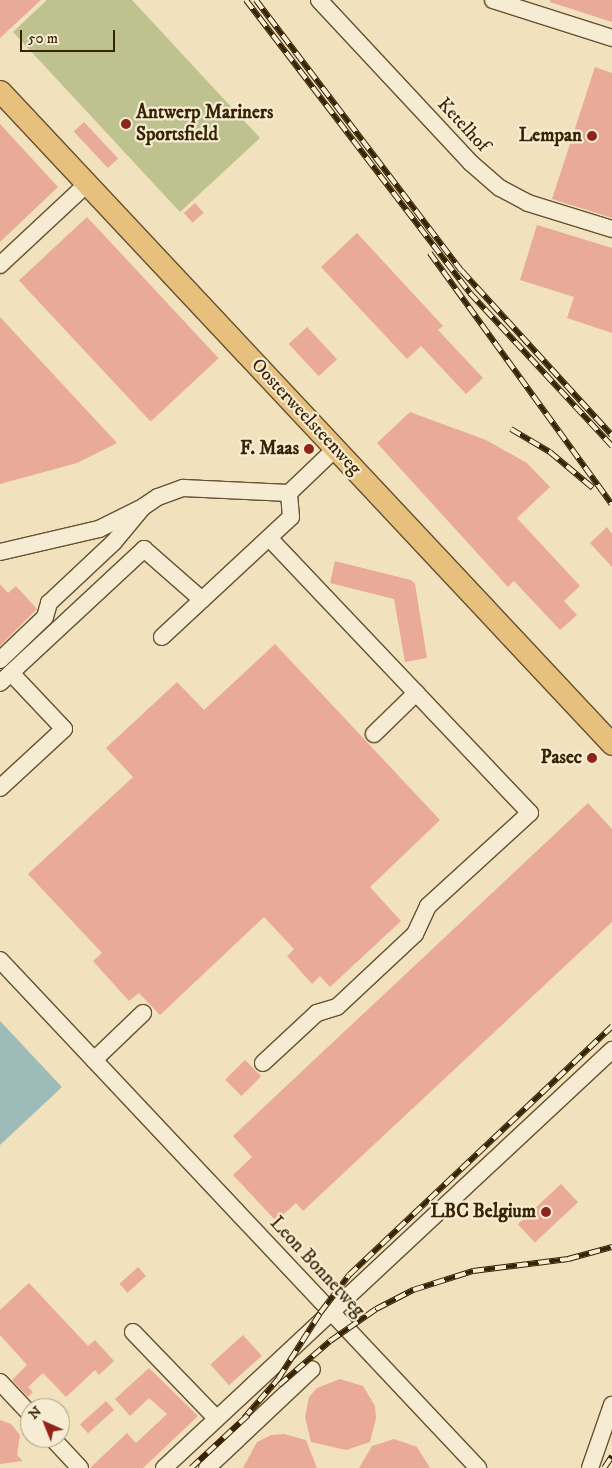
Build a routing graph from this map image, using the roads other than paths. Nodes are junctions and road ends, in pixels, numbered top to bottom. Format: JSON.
{"nodes":[{"id":1,"x":319,"y":0,"type":"edge"},
{"id":2,"x":493,"y":0,"type":"edge"},
{"id":3,"x":612,"y":38,"type":"edge"},
{"id":4,"x":0,"y":91,"type":"edge"},
{"id":5,"x":87,"y":184,"type":"junction"},
{"id":6,"x":612,"y":229,"type":"edge"},
{"id":7,"x":0,"y":265,"type":"edge"},
{"id":8,"x":335,"y":449,"type":"junction"},
{"id":9,"x":289,"y":493,"type":"junction"},
{"id":10,"x":144,"y":507,"type":"junction"},
{"id":11,"x":269,"y":538,"type":"junction"},
{"id":12,"x":0,"y":552,"type":"edge"},
{"id":13,"x":202,"y":600,"type":"junction"},
{"id":14,"x":162,"y":638,"type":"dead end"},
{"id":15,"x":0,"y":660,"type":"edge"},
{"id":16,"x":5,"y":678,"type":"edge"},
{"id":17,"x":416,"y":693,"type":"junction"},
{"id":18,"x":374,"y":734,"type":"dead end"},
{"id":19,"x":612,"y":744,"type":"edge"},
{"id":20,"x":0,"y":788,"type":"edge"},
{"id":21,"x":0,"y":960,"type":"edge"},
{"id":22,"x":143,"y":1014,"type":"dead end"},
{"id":23,"x":612,"y":1050,"type":"edge"},
{"id":24,"x":94,"y":1060,"type":"junction"},
{"id":25,"x":263,"y":1063,"type":"dead end"},
{"id":26,"x":331,"y":1312,"type":"junction"},
{"id":27,"x":133,"y":1332,"type":"dead end"},
{"id":28,"x":312,"y":1369,"type":"dead end"},
{"id":29,"x":0,"y":1382,"type":"edge"},
{"id":30,"x":20,"y":1403,"type":"edge"},
{"id":31,"x":612,"y":1406,"type":"edge"},
{"id":32,"x":216,"y":1418,"type":"junction"},
{"id":33,"x":61,"y":1448,"type":"edge"},
{"id":34,"x":80,"y":1468,"type":"edge"},
{"id":35,"x":164,"y":1468,"type":"edge"},
{"id":36,"x":207,"y":1468,"type":"edge"},
{"id":37,"x":478,"y":1468,"type":"edge"},
{"id":38,"x":590,"y":1468,"type":"edge"}],
"edges":[{"from":1,"to":6,"type":"street","name":"Ketelhof"},
{"from":2,"to":3,"type":"street"},
{"from":4,"to":5,"type":"main road","name":"Oosterweelsteenweg"},
{"from":5,"to":7,"type":"street"},
{"from":5,"to":8,"type":"main road","name":"Oosterweelsteenweg"},
{"from":8,"to":9,"type":"street"},
{"from":8,"to":19,"type":"main road","name":"Oosterweelsteenweg"},
{"from":9,"to":10,"type":"street"},
{"from":9,"to":11,"type":"street"},
{"from":10,"to":12,"type":"street"},
{"from":10,"to":15,"type":"street"},
{"from":11,"to":13,"type":"street"},
{"from":11,"to":17,"type":"street"},
{"from":13,"to":14,"type":"street"},
{"from":13,"to":16,"type":"street"},
{"from":16,"to":20,"type":"street"},
{"from":17,"to":18,"type":"street"},
{"from":17,"to":25,"type":"street"},
{"from":21,"to":24,"type":"street","name":"Leon Bonnetweg"},
{"from":22,"to":24,"type":"street"},
{"from":23,"to":26,"type":"street"},
{"from":24,"to":26,"type":"street","name":"Leon Bonnetweg"},
{"from":26,"to":32,"type":"street"},
{"from":26,"to":37,"type":"street","name":"Leon Bonnetweg"},
{"from":27,"to":32,"type":"street"},
{"from":28,"to":36,"type":"street"},
{"from":29,"to":30,"type":"street"},
{"from":31,"to":38,"type":"street"},
{"from":32,"to":35,"type":"street"},
{"from":33,"to":34,"type":"street"}]}
